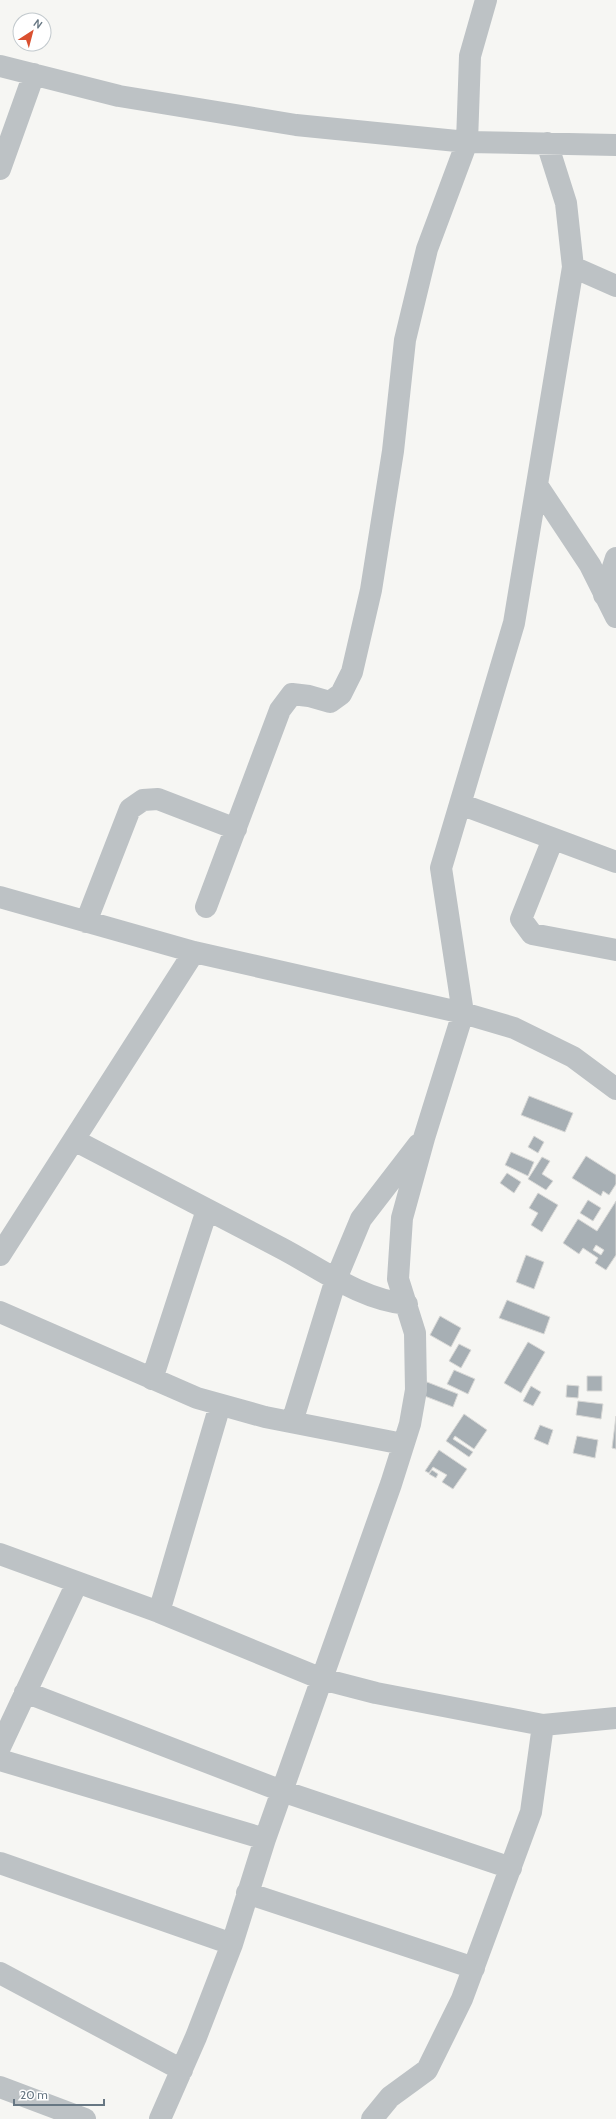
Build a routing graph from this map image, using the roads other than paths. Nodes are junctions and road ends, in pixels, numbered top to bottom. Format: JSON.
{"nodes":[{"id":1,"x":486,"y":0,"type":"edge"},
{"id":2,"x":0,"y":66,"type":"edge"},
{"id":3,"x":34,"y":74,"type":"junction"},
{"id":4,"x":467,"y":142,"type":"junction"},
{"id":5,"x":547,"y":142,"type":"junction"},
{"id":6,"x":616,"y":146,"type":"edge"},
{"id":7,"x":0,"y":169,"type":"edge"},
{"id":8,"x":572,"y":267,"type":"junction"},
{"id":9,"x":616,"y":286,"type":"edge"},
{"id":10,"x":537,"y":485,"type":"junction"},
{"id":11,"x":616,"y":558,"type":"edge"},
{"id":12,"x":604,"y":595,"type":"junction"},
{"id":13,"x":616,"y":617,"type":"edge"},
{"id":14,"x":460,"y":804,"type":"junction"},
{"id":15,"x":236,"y":829,"type":"junction"},
{"id":16,"x":554,"y":838,"type":"junction"},
{"id":17,"x":616,"y":862,"type":"edge"},
{"id":18,"x":0,"y":897,"type":"edge"},
{"id":19,"x":206,"y":907,"type":"dead end"},
{"id":20,"x":86,"y":922,"type":"junction"},
{"id":21,"x":616,"y":950,"type":"edge"},
{"id":22,"x":194,"y":952,"type":"junction"},
{"id":23,"x":463,"y":1013,"type":"junction"},
{"id":24,"x":616,"y":1090,"type":"edge"},
{"id":25,"x":424,"y":1138,"type":"junction"},
{"id":26,"x":74,"y":1140,"type":"junction"},
{"id":27,"x":207,"y":1210,"type":"junction"},
{"id":28,"x":3,"y":1245,"type":"edge"},
{"id":29,"x":336,"y":1279,"type":"junction"},
{"id":30,"x":407,"y":1304,"type":"junction"},
{"id":31,"x":0,"y":1312,"type":"edge"},
{"id":32,"x":152,"y":1379,"type":"junction"},
{"id":33,"x":220,"y":1405,"type":"junction"},
{"id":34,"x":292,"y":1422,"type":"junction"},
{"id":35,"x":404,"y":1444,"type":"junction"},
{"id":36,"x":0,"y":1554,"type":"edge"},
{"id":37,"x":76,"y":1583,"type":"junction"},
{"id":38,"x":159,"y":1612,"type":"junction"},
{"id":39,"x":322,"y":1679,"type":"junction"},
{"id":40,"x":25,"y":1692,"type":"junction"},
{"id":41,"x":616,"y":1718,"type":"edge"},
{"id":42,"x":543,"y":1725,"type":"junction"},
{"id":43,"x":0,"y":1747,"type":"edge"},
{"id":44,"x":0,"y":1760,"type":"edge"},
{"id":45,"x":282,"y":1791,"type":"junction"},
{"id":46,"x":265,"y":1839,"type":"junction"},
{"id":47,"x":0,"y":1864,"type":"edge"},
{"id":48,"x":511,"y":1868,"type":"junction"},
{"id":49,"x":247,"y":1893,"type":"junction"},
{"id":50,"x":232,"y":1944,"type":"junction"},
{"id":51,"x":474,"y":1968,"type":"junction"},
{"id":52,"x":0,"y":1972,"type":"edge"},
{"id":53,"x":182,"y":2070,"type":"junction"},
{"id":54,"x":0,"y":2087,"type":"edge"},
{"id":55,"x":85,"y":2119,"type":"edge"},
{"id":56,"x":160,"y":2119,"type":"edge"},
{"id":57,"x":372,"y":2119,"type":"edge"}],
"edges":[{"from":1,"to":4,"type":"street"},
{"from":2,"to":3,"type":"street"},
{"from":3,"to":4,"type":"street"},
{"from":3,"to":7,"type":"street"},
{"from":4,"to":5,"type":"street"},
{"from":4,"to":15,"type":"street"},
{"from":5,"to":6,"type":"street"},
{"from":5,"to":8,"type":"street"},
{"from":8,"to":9,"type":"street"},
{"from":8,"to":10,"type":"street"},
{"from":10,"to":12,"type":"street"},
{"from":10,"to":14,"type":"street"},
{"from":11,"to":12,"type":"street"},
{"from":12,"to":13,"type":"street"},
{"from":14,"to":16,"type":"street"},
{"from":14,"to":23,"type":"street"},
{"from":15,"to":19,"type":"street"},
{"from":15,"to":20,"type":"street"},
{"from":16,"to":17,"type":"street"},
{"from":16,"to":21,"type":"street"},
{"from":18,"to":20,"type":"street"},
{"from":20,"to":22,"type":"street"},
{"from":22,"to":23,"type":"street"},
{"from":22,"to":26,"type":"street"},
{"from":23,"to":24,"type":"street"},
{"from":23,"to":25,"type":"street"},
{"from":25,"to":29,"type":"street"},
{"from":25,"to":30,"type":"street"},
{"from":26,"to":27,"type":"street"},
{"from":26,"to":28,"type":"street"},
{"from":27,"to":29,"type":"street"},
{"from":27,"to":32,"type":"street"},
{"from":29,"to":30,"type":"street"},
{"from":29,"to":34,"type":"street"},
{"from":30,"to":35,"type":"street"},
{"from":31,"to":32,"type":"street"},
{"from":32,"to":33,"type":"street"},
{"from":33,"to":34,"type":"street"},
{"from":33,"to":38,"type":"street"},
{"from":34,"to":35,"type":"street"},
{"from":35,"to":39,"type":"street"},
{"from":36,"to":37,"type":"street"},
{"from":37,"to":38,"type":"street"},
{"from":37,"to":40,"type":"street"},
{"from":38,"to":39,"type":"street"},
{"from":39,"to":42,"type":"street"},
{"from":39,"to":45,"type":"street"},
{"from":40,"to":43,"type":"street"},
{"from":40,"to":45,"type":"street"},
{"from":41,"to":42,"type":"street"},
{"from":42,"to":48,"type":"street"},
{"from":44,"to":46,"type":"street"},
{"from":45,"to":46,"type":"street"},
{"from":45,"to":48,"type":"street"},
{"from":46,"to":49,"type":"street"},
{"from":47,"to":50,"type":"street"},
{"from":48,"to":51,"type":"street"},
{"from":49,"to":50,"type":"street"},
{"from":49,"to":51,"type":"street"},
{"from":50,"to":53,"type":"street"},
{"from":51,"to":57,"type":"street"},
{"from":52,"to":53,"type":"street"},
{"from":53,"to":56,"type":"street"},
{"from":54,"to":55,"type":"street"}]}
